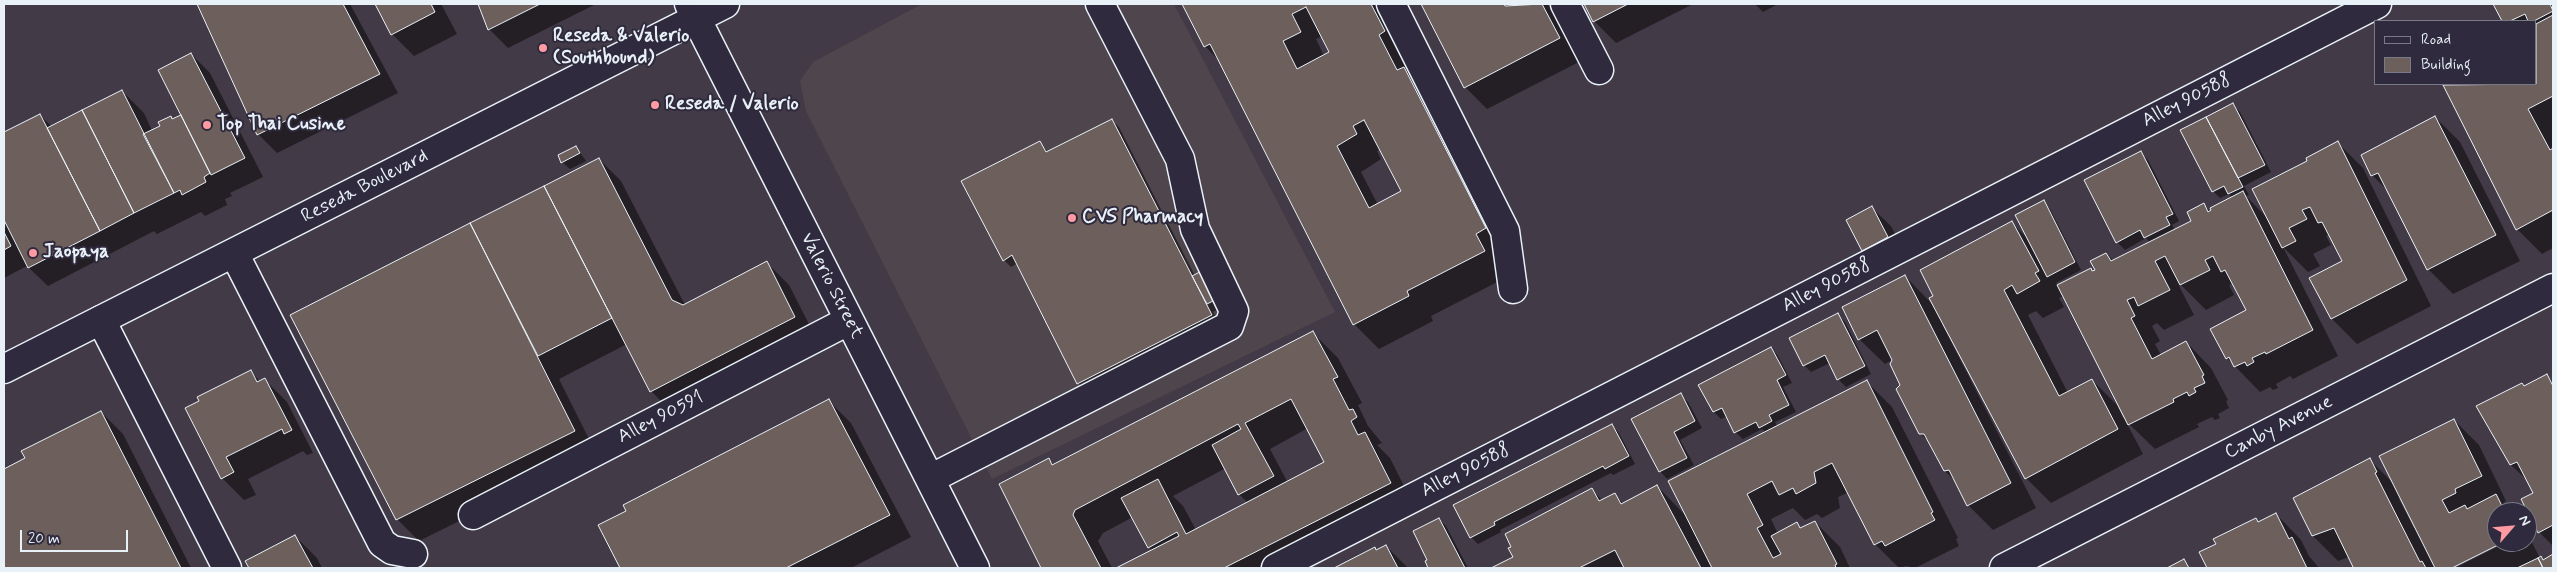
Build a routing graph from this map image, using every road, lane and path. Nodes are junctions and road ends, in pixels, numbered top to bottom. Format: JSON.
{"nodes":[{"id":1,"x":725,"y":4,"type":"edge"},
{"id":2,"x":1100,"y":4,"type":"edge"},
{"id":3,"x":1391,"y":4,"type":"edge"},
{"id":4,"x":1565,"y":4,"type":"edge"},
{"id":5,"x":2377,"y":4,"type":"edge"},
{"id":6,"x":693,"y":11,"type":"edge"},
{"id":7,"x":1599,"y":70,"type":"dead end"},
{"id":8,"x":234,"y":253,"type":"junction"},
{"id":9,"x":1513,"y":288,"type":"dead end"},
{"id":10,"x":2553,"y":288,"type":"edge"},
{"id":11,"x":101,"y":320,"type":"junction"},
{"id":12,"x":848,"y":320,"type":"junction"},
{"id":13,"x":4,"y":369,"type":"edge"},
{"id":14,"x":930,"y":480,"type":"junction"},
{"id":15,"x":473,"y":514,"type":"dead end"},
{"id":16,"x":413,"y":554,"type":"dead end"},
{"id":17,"x":228,"y":568,"type":"edge"},
{"id":18,"x":974,"y":568,"type":"edge"},
{"id":19,"x":1276,"y":568,"type":"edge"},
{"id":20,"x":2004,"y":568,"type":"edge"}],
"edges":[{"from":1,"to":6,"type":"street","name":"Reseda Boulevard"},
{"from":2,"to":14,"type":"street"},
{"from":3,"to":9,"type":"street"},
{"from":4,"to":7,"type":"street"},
{"from":5,"to":19,"type":"street","name":"Alley 90588"},
{"from":6,"to":8,"type":"street","name":"Reseda Boulevard"},
{"from":6,"to":12,"type":"street","name":"Valerio Street"},
{"from":8,"to":11,"type":"street","name":"Reseda Boulevard"},
{"from":8,"to":16,"type":"street"},
{"from":10,"to":20,"type":"street","name":"Canby Avenue"},
{"from":11,"to":13,"type":"street","name":"Reseda Boulevard"},
{"from":11,"to":17,"type":"street"},
{"from":12,"to":14,"type":"street","name":"Valerio Street"},
{"from":12,"to":15,"type":"street","name":"Alley 90591"},
{"from":14,"to":18,"type":"street","name":"Valerio Street"}]}
